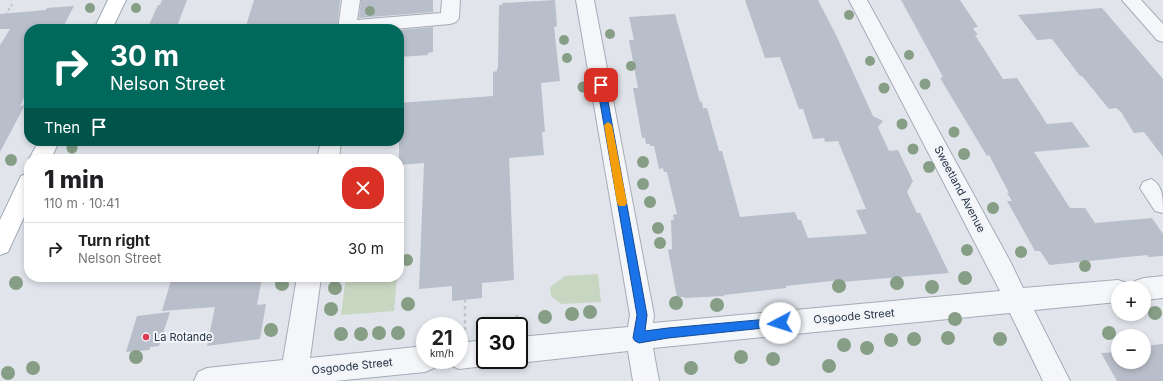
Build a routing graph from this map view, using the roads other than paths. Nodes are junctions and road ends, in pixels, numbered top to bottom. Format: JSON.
{"nodes":[{"id":1,"x":117,"y":0,"type":"edge"},
{"id":2,"x":368,"y":0,"type":"edge"},
{"id":3,"x":451,"y":0,"type":"edge"},
{"id":4,"x":585,"y":0,"type":"edge"},
{"id":5,"x":858,"y":0,"type":"edge"},
{"id":6,"x":1131,"y":0,"type":"edge"},
{"id":7,"x":349,"y":16,"type":"edge"},
{"id":8,"x":105,"y":24,"type":"edge"},
{"id":9,"x":1163,"y":36,"type":"edge"},
{"id":10,"x":24,"y":193,"type":"edge"},
{"id":11,"x":0,"y":245,"type":"edge"},
{"id":12,"x":308,"y":282,"type":"edge"},
{"id":13,"x":1163,"y":287,"type":"edge"},
{"id":14,"x":1151,"y":288,"type":"edge"},
{"id":15,"x":1111,"y":292,"type":"edge"},
{"id":16,"x":1018,"y":301,"type":"junction"},
{"id":17,"x":639,"y":338,"type":"junction"},
{"id":18,"x":528,"y":349,"type":"edge"},
{"id":19,"x":416,"y":360,"type":"edge"},
{"id":20,"x":293,"y":376,"type":"edge"},
{"id":21,"x":207,"y":381,"type":"edge"},
{"id":22,"x":646,"y":381,"type":"edge"},
{"id":23,"x":1057,"y":381,"type":"edge"}],
"edges":[{"from":1,"to":8,"type":"main road"},
{"from":2,"to":7,"type":"street"},
{"from":3,"to":7,"type":"street"},
{"from":4,"to":17,"type":"street"},
{"from":5,"to":16,"type":"street","name":"Sweetland Avenue"},
{"from":6,"to":9,"type":"street"},
{"from":10,"to":11,"type":"main road"},
{"from":12,"to":20,"type":"street"},
{"from":13,"to":14,"type":"street"},
{"from":15,"to":16,"type":"street","name":"Osgoode Street"},
{"from":16,"to":17,"type":"street","name":"Osgoode Street"},
{"from":16,"to":23,"type":"street","name":"Sweetland Avenue"},
{"from":17,"to":18,"type":"street","name":"Osgoode Street"},
{"from":17,"to":22,"type":"street"},
{"from":19,"to":20,"type":"street","name":"Osgoode Street"},
{"from":20,"to":21,"type":"street","name":"Osgoode Street"}]}
